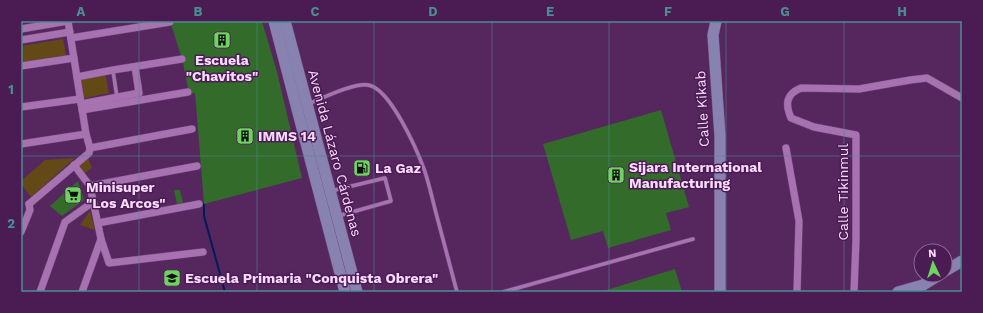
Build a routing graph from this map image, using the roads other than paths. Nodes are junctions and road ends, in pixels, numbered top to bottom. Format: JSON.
{"nodes":[{"id":1,"x":68,"y":21,"type":"edge"},
{"id":2,"x":274,"y":21,"type":"edge"},
{"id":3,"x":285,"y":21,"type":"edge"},
{"id":4,"x":716,"y":21,"type":"edge"},
{"id":5,"x":170,"y":22,"type":"edge"},
{"id":6,"x":21,"y":29,"type":"edge"},
{"id":7,"x":70,"y":35,"type":"junction"},
{"id":8,"x":21,"y":40,"type":"edge"},
{"id":9,"x":74,"y":58,"type":"junction"},
{"id":10,"x":182,"y":59,"type":"dead end"},
{"id":11,"x":21,"y":66,"type":"edge"},
{"id":12,"x":135,"y":67,"type":"junction"},
{"id":13,"x":113,"y":70,"type":"junction"},
{"id":14,"x":77,"y":77,"type":"junction"},
{"id":15,"x":296,"y":86,"type":"junction"},
{"id":16,"x":188,"y":92,"type":"dead end"},
{"id":17,"x":117,"y":97,"type":"junction"},
{"id":18,"x":962,"y":98,"type":"edge"},
{"id":19,"x":81,"y":104,"type":"junction"},
{"id":20,"x":307,"y":104,"type":"junction"},
{"id":21,"x":21,"y":107,"type":"edge"},
{"id":22,"x":192,"y":129,"type":"dead end"},
{"id":23,"x":86,"y":134,"type":"junction"},
{"id":24,"x":21,"y":144,"type":"edge"},
{"id":25,"x":312,"y":146,"type":"junction"},
{"id":26,"x":90,"y":148,"type":"junction"},
{"id":27,"x":786,"y":148,"type":"dead end"},
{"id":28,"x":74,"y":165,"type":"junction"},
{"id":29,"x":197,"y":166,"type":"dead end"},
{"id":30,"x":90,"y":186,"type":"junction"},
{"id":31,"x":330,"y":191,"type":"junction"},
{"id":32,"x":21,"y":201,"type":"edge"},
{"id":33,"x":93,"y":202,"type":"junction"},
{"id":34,"x":199,"y":204,"type":"dead end"},
{"id":35,"x":29,"y":207,"type":"junction"},
{"id":36,"x":337,"y":216,"type":"junction"},
{"id":37,"x":98,"y":223,"type":"junction"},
{"id":38,"x":21,"y":232,"type":"edge"},
{"id":39,"x":101,"y":239,"type":"junction"},
{"id":40,"x":693,"y":239,"type":"dead end"},
{"id":41,"x":203,"y":252,"type":"dead end"},
{"id":42,"x":962,"y":261,"type":"edge"},
{"id":43,"x":953,"y":267,"type":"edge"},
{"id":44,"x":924,"y":288,"type":"edge"},
{"id":45,"x":40,"y":292,"type":"edge"},
{"id":46,"x":82,"y":292,"type":"edge"},
{"id":47,"x":345,"y":292,"type":"edge"},
{"id":48,"x":357,"y":292,"type":"edge"},
{"id":49,"x":457,"y":292,"type":"edge"},
{"id":50,"x":504,"y":292,"type":"edge"},
{"id":51,"x":720,"y":292,"type":"edge"},
{"id":52,"x":797,"y":292,"type":"edge"},
{"id":53,"x":854,"y":292,"type":"edge"},
{"id":54,"x":898,"y":292,"type":"edge"}],
"edges":[{"from":1,"to":6,"type":"street"},
{"from":1,"to":7,"type":"street"},
{"from":2,"to":15,"type":"main road","name":"Avenida Lázaro Cárdenas"},
{"from":3,"to":15,"type":"main road","name":"Avenida Lázaro Cárdenas"},
{"from":4,"to":51,"type":"main road","name":"Calle Kikab"},
{"from":5,"to":7,"type":"street"},
{"from":7,"to":8,"type":"street"},
{"from":7,"to":9,"type":"street"},
{"from":9,"to":11,"type":"street"},
{"from":9,"to":14,"type":"street"},
{"from":10,"to":12,"type":"street"},
{"from":12,"to":13,"type":"street"},
{"from":12,"to":17,"type":"street"},
{"from":13,"to":14,"type":"street"},
{"from":13,"to":17,"type":"lane"},
{"from":14,"to":19,"type":"street"},
{"from":15,"to":20,"type":"main road","name":"Avenida Lázaro Cárdenas"},
{"from":15,"to":25,"type":"main road","name":"Avenida Lázaro Cárdenas"},
{"from":16,"to":19,"type":"street"},
{"from":17,"to":19,"type":"street"},
{"from":18,"to":53,"type":"street","name":"Calle Tikinmul"},
{"from":19,"to":21,"type":"street"},
{"from":19,"to":23,"type":"street"},
{"from":20,"to":25,"type":"main road","name":"Avenida Lázaro Cárdenas"},
{"from":20,"to":49,"type":"lane"},
{"from":22,"to":26,"type":"street"},
{"from":23,"to":24,"type":"street"},
{"from":23,"to":26,"type":"street"},
{"from":25,"to":31,"type":"main road","name":"Avenida Lázaro Cárdenas"},
{"from":25,"to":47,"type":"main road","name":"Avenida Lázaro Cárdenas"},
{"from":26,"to":28,"type":"street"},
{"from":27,"to":52,"type":"street"},
{"from":28,"to":30,"type":"street"},
{"from":28,"to":35,"type":"street"},
{"from":29,"to":30,"type":"street"},
{"from":30,"to":33,"type":"street"},
{"from":31,"to":36,"type":"main road","name":"Avenida Lázaro Cárdenas"},
{"from":31,"to":36,"type":"lane"},
{"from":32,"to":35,"type":"street"},
{"from":33,"to":37,"type":"street"},
{"from":33,"to":45,"type":"street"},
{"from":34,"to":37,"type":"street"},
{"from":35,"to":38,"type":"street"},
{"from":36,"to":48,"type":"main road","name":"Avenida Lázaro Cárdenas"},
{"from":37,"to":39,"type":"street"},
{"from":39,"to":41,"type":"street"},
{"from":39,"to":46,"type":"street"},
{"from":40,"to":50,"type":"lane"},
{"from":42,"to":43,"type":"main road"},
{"from":44,"to":54,"type":"main road"}]}
